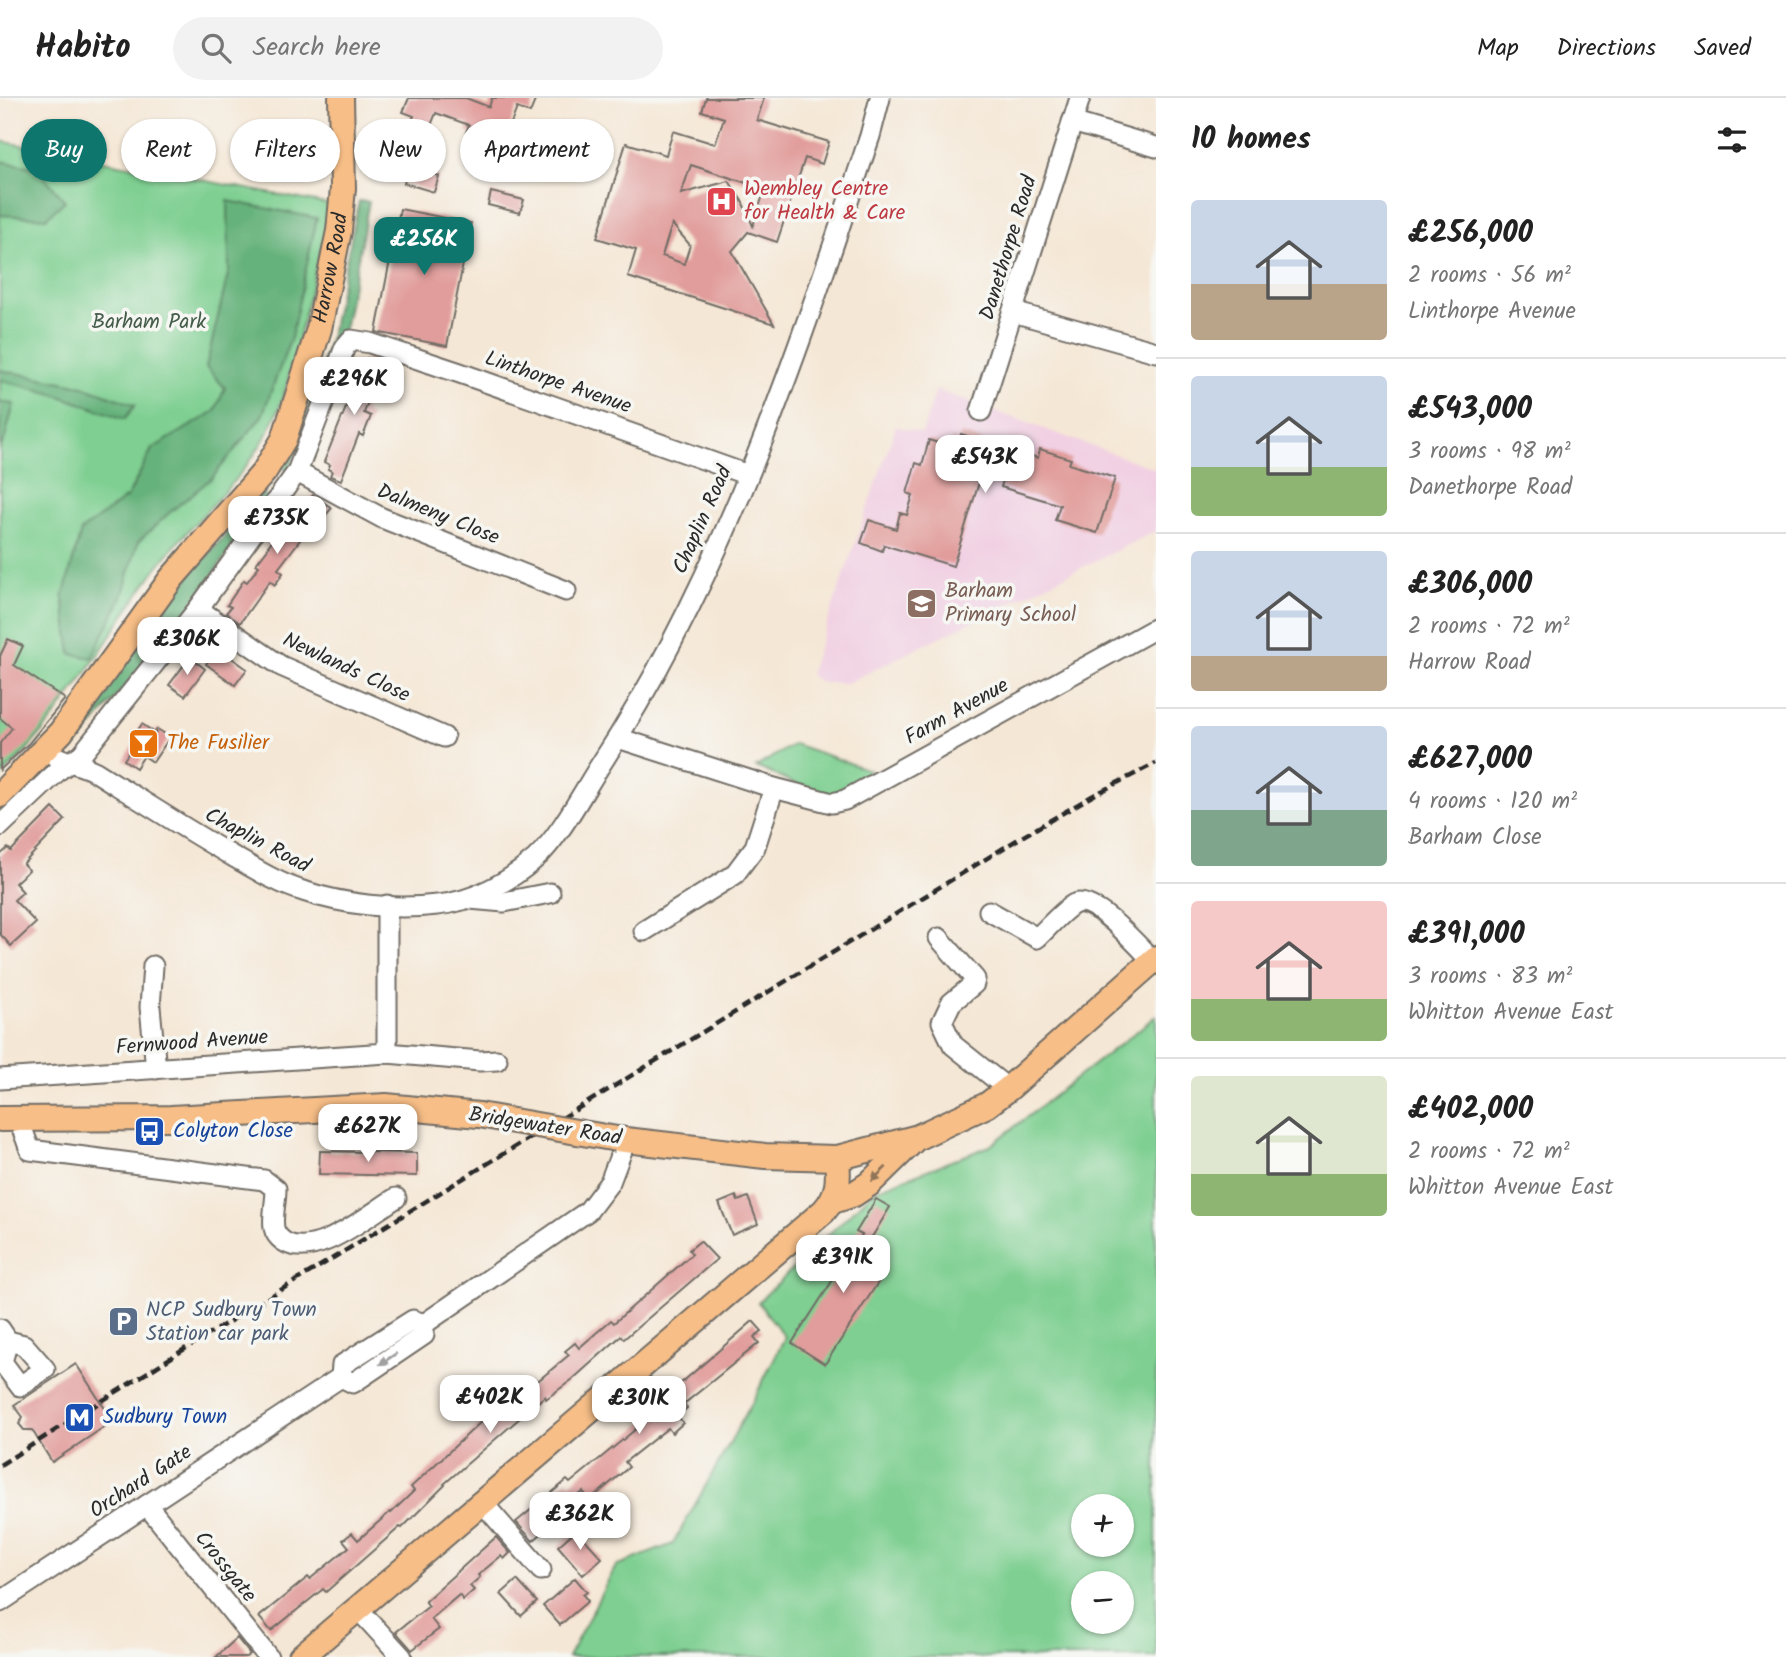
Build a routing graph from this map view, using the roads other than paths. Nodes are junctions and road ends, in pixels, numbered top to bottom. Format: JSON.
{"nodes":[{"id":1,"x":341,"y":98,"type":"edge"},
{"id":2,"x":880,"y":98,"type":"edge"},
{"id":3,"x":1080,"y":98,"type":"edge"},
{"id":4,"x":1072,"y":122,"type":"junction"},
{"id":5,"x":1156,"y":147,"type":"edge"},
{"id":6,"x":1013,"y":312,"type":"junction"},
{"id":7,"x":351,"y":340,"type":"joint"},
{"id":8,"x":1156,"y":352,"type":"edge"},
{"id":9,"x":981,"y":411,"type":"dead end"},
{"id":10,"x":297,"y":472,"type":"junction"},
{"id":11,"x":748,"y":475,"type":"junction"},
{"id":12,"x":566,"y":591,"type":"dead end"},
{"id":13,"x":198,"y":609,"type":"junction"},
{"id":14,"x":1156,"y":628,"type":"edge"},
{"id":15,"x":444,"y":737,"type":"dead end"},
{"id":16,"x":618,"y":738,"type":"junction"},
{"id":17,"x":45,"y":750,"type":"junction"},
{"id":18,"x":70,"y":763,"type":"junction"},
{"id":19,"x":774,"y":788,"type":"junction"},
{"id":20,"x":0,"y":795,"type":"edge"},
{"id":21,"x":0,"y":826,"type":"edge"},
{"id":22,"x":550,"y":893,"type":"dead end"},
{"id":23,"x":468,"y":898,"type":"junction"},
{"id":24,"x":387,"y":905,"type":"junction"},
{"id":25,"x":989,"y":911,"type":"dead end"},
{"id":26,"x":644,"y":932,"type":"dead end"},
{"id":27,"x":939,"y":938,"type":"dead end"},
{"id":28,"x":1154,"y":960,"type":"edge"},
{"id":29,"x":153,"y":965,"type":"dead end"},
{"id":30,"x":387,"y":1052,"type":"junction"},
{"id":31,"x":497,"y":1060,"type":"dead end"},
{"id":32,"x":156,"y":1069,"type":"junction"},
{"id":33,"x":0,"y":1079,"type":"edge"},
{"id":34,"x":1008,"y":1089,"type":"junction"},
{"id":35,"x":10,"y":1119,"type":"edge"},
{"id":36,"x":919,"y":1137,"type":"junction"},
{"id":37,"x":622,"y":1139,"type":"junction"},
{"id":38,"x":837,"y":1158,"type":"junction"},
{"id":39,"x":396,"y":1198,"type":"dead end"},
{"id":40,"x":833,"y":1201,"type":"junction"},
{"id":41,"x":482,"y":1502,"type":"junction"},
{"id":42,"x":147,"y":1505,"type":"junction"},
{"id":43,"x":541,"y":1570,"type":"dead end"},
{"id":44,"x":0,"y":1602,"type":"edge"},
{"id":45,"x":358,"y":1609,"type":"junction"},
{"id":46,"x":268,"y":1657,"type":"edge"},
{"id":47,"x":301,"y":1657,"type":"edge"},
{"id":48,"x":402,"y":1657,"type":"edge"}],
"edges":[{"from":1,"to":17,"type":"main road","name":"Harrow Road"},
{"from":2,"to":11,"type":"street","name":"Chaplin Road"},
{"from":3,"to":4,"type":"street","name":"Danethorpe Road"},
{"from":4,"to":5,"type":"street"},
{"from":4,"to":6,"type":"street","name":"Danethorpe Road"},
{"from":6,"to":8,"type":"street"},
{"from":6,"to":9,"type":"street","name":"Danethorpe Road"},
{"from":7,"to":10,"type":"street","name":"Harrow Road"},
{"from":7,"to":11,"type":"street","name":"Linthorpe Avenue"},
{"from":10,"to":12,"type":"street","name":"Dalmeny Close"},
{"from":10,"to":13,"type":"street","name":"Harrow Road"},
{"from":11,"to":16,"type":"street","name":"Chaplin Road"},
{"from":13,"to":15,"type":"street","name":"Newlands Close"},
{"from":13,"to":18,"type":"street","name":"Harrow Road"},
{"from":14,"to":19,"type":"street","name":"Farm Avenue"},
{"from":16,"to":19,"type":"street","name":"Farm Avenue"},
{"from":16,"to":23,"type":"street","name":"Chaplin Road"},
{"from":17,"to":18,"type":"street","name":"Chaplin Road"},
{"from":17,"to":20,"type":"main road","name":"Harrow Road"},
{"from":18,"to":21,"type":"street","name":"Harrow Road"},
{"from":18,"to":24,"type":"street","name":"Chaplin Road"},
{"from":19,"to":26,"type":"street"},
{"from":22,"to":23,"type":"street","name":"Chaplin Road"},
{"from":23,"to":24,"type":"street","name":"Chaplin Road"},
{"from":24,"to":30,"type":"street"},
{"from":25,"to":28,"type":"street"},
{"from":27,"to":34,"type":"street"},
{"from":28,"to":34,"type":"main road","name":"Bridgewater Road"},
{"from":29,"to":32,"type":"street"},
{"from":30,"to":31,"type":"street","name":"Fernwood Avenue"},
{"from":30,"to":32,"type":"street","name":"Fernwood Avenue"},
{"from":32,"to":33,"type":"street","name":"Fernwood Avenue"},
{"from":34,"to":36,"type":"main road","name":"Bridgewater Road"},
{"from":35,"to":37,"type":"main road","name":"Bridgewater Road","bridge":true},
{"from":35,"to":39,"type":"street"},
{"from":36,"to":38,"type":"main road","name":"Bridgewater Road"},
{"from":36,"to":40,"type":"main road","name":"Bridgewater Road","one_way":true},
{"from":37,"to":38,"type":"main road","name":"Bridgewater Road"},
{"from":37,"to":42,"type":"street","name":"Orchard Gate"},
{"from":38,"to":40,"type":"main road"},
{"from":40,"to":41,"type":"main road","name":"Bridgewater Road"},
{"from":41,"to":43,"type":"street"},
{"from":41,"to":45,"type":"main road","name":"Bridgewater Road"},
{"from":42,"to":44,"type":"street","name":"Orchard Gate"},
{"from":42,"to":46,"type":"street","name":"Crossgate"},
{"from":45,"to":47,"type":"main road","name":"Bridgewater Road"},
{"from":45,"to":48,"type":"street"}]}
